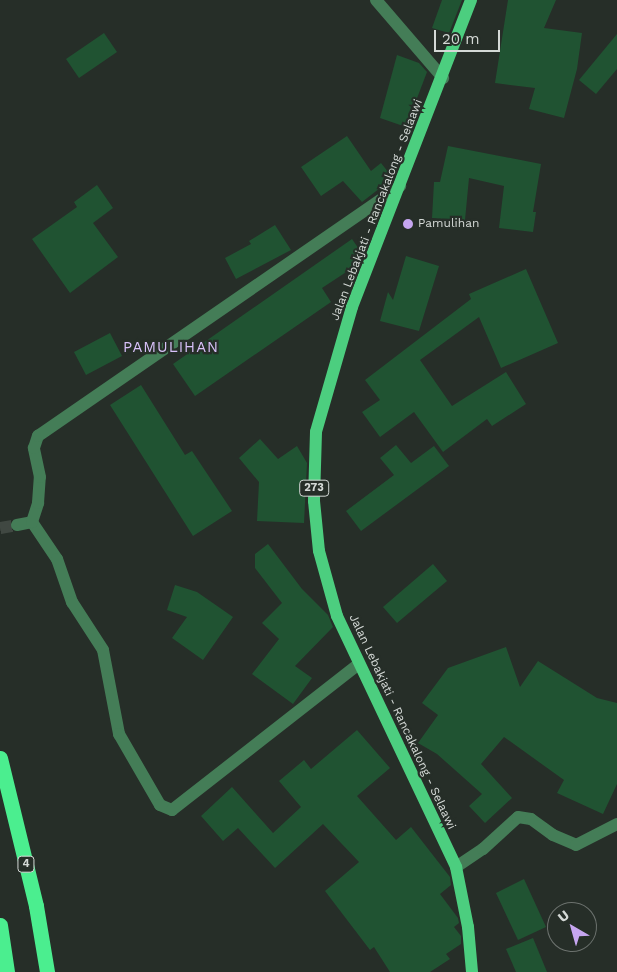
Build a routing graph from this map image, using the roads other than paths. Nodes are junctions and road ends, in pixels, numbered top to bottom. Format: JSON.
{"nodes":[{"id":1,"x":376,"y":0,"type":"edge"},
{"id":2,"x":471,"y":0,"type":"edge"},
{"id":3,"x":443,"y":78,"type":"junction"},
{"id":4,"x":400,"y":186,"type":"junction"},
{"id":5,"x":32,"y":522,"type":"junction"},
{"id":6,"x":17,"y":525,"type":"tunnel mouth"},
{"id":7,"x":359,"y":664,"type":"junction"},
{"id":8,"x":0,"y":758,"type":"edge"},
{"id":9,"x":617,"y":824,"type":"edge"},
{"id":10,"x":456,"y":867,"type":"junction"},
{"id":11,"x":0,"y":926,"type":"edge"},
{"id":12,"x":7,"y":972,"type":"edge"},
{"id":13,"x":47,"y":972,"type":"edge"},
{"id":14,"x":472,"y":972,"type":"edge"}],
"edges":[{"from":1,"to":3,"type":"street"},
{"from":2,"to":3,"type":"main road","name":"Jalan Lebakjati - Rancakalong - Selaawi","number":"273"},
{"from":3,"to":4,"type":"main road","name":"Jalan Lebakjati - Rancakalong - Selaawi","number":"273"},
{"from":4,"to":5,"type":"street"},
{"from":4,"to":7,"type":"main road","name":"Jalan Lebakjati - Rancakalong - Selaawi","number":"273"},
{"from":5,"to":6,"type":"street"},
{"from":5,"to":7,"type":"street"},
{"from":7,"to":10,"type":"main road","name":"Jalan Lebakjati - Rancakalong - Selaawi","number":"273"},
{"from":8,"to":13,"type":"highway","number":"4"},
{"from":9,"to":10,"type":"street"},
{"from":10,"to":14,"type":"main road","name":"Jalan Lebakjati - Rancakalong - Selaawi","number":"273"},
{"from":11,"to":12,"type":"highway"}]}
